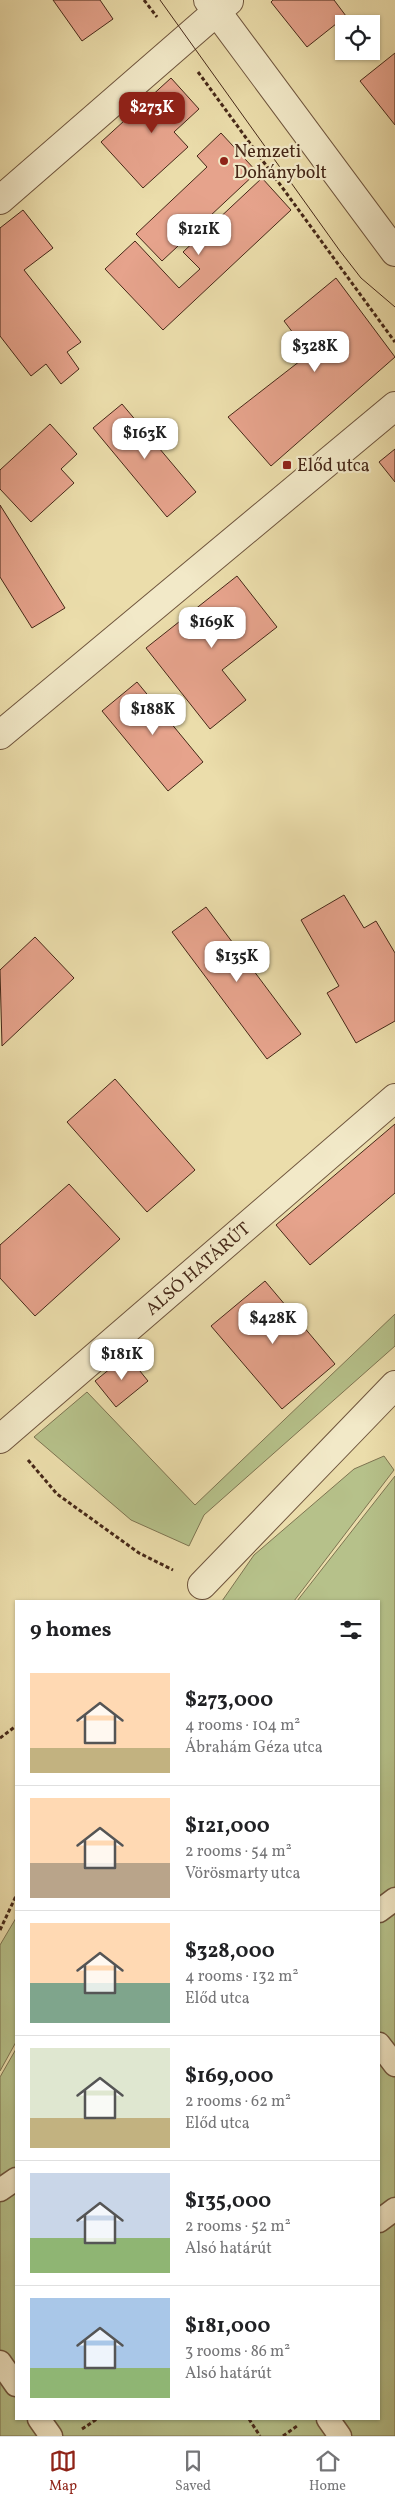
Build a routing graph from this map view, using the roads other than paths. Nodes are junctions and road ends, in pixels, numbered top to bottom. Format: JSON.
{"nodes":[{"id":1,"x":218,"y":4,"type":"edge"},
{"id":2,"x":0,"y":200,"type":"edge"},
{"id":3,"x":395,"y":252,"type":"edge"},
{"id":4,"x":395,"y":406,"type":"edge"},
{"id":5,"x":0,"y":735,"type":"edge"},
{"id":6,"x":395,"y":1098,"type":"edge"},
{"id":7,"x":393,"y":1390,"type":"edge"},
{"id":8,"x":3,"y":1437,"type":"edge"},
{"id":9,"x":202,"y":1585,"type":"road end"},
{"id":10,"x":395,"y":1899,"type":"edge"},
{"id":11,"x":380,"y":1910,"type":"edge"},
{"id":12,"x":380,"y":2045,"type":"edge"},
{"id":13,"x":395,"y":2065,"type":"edge"},
{"id":14,"x":15,"y":2180,"type":"edge"},
{"id":15,"x":0,"y":2190,"type":"edge"},
{"id":16,"x":395,"y":2210,"type":"edge"},
{"id":17,"x":380,"y":2220,"type":"edge"},
{"id":18,"x":0,"y":2362,"type":"edge"},
{"id":19,"x":15,"y":2384,"type":"edge"},
{"id":20,"x":40,"y":2420,"type":"edge"},
{"id":21,"x":329,"y":2420,"type":"edge"},
{"id":22,"x":51,"y":2436,"type":"edge"},
{"id":23,"x":340,"y":2436,"type":"edge"}],
"edges":[{"from":1,"to":2,"type":"street"},
{"from":1,"to":3,"type":"street"},
{"from":4,"to":5,"type":"street"},
{"from":6,"to":8,"type":"street","name":"ALSÓ HATÁRÚT"},
{"from":7,"to":9,"type":"street"},
{"from":10,"to":11,"type":"lane"},
{"from":12,"to":13,"type":"lane"},
{"from":14,"to":15,"type":"lane"},
{"from":16,"to":17,"type":"lane"},
{"from":18,"to":19,"type":"lane"},
{"from":20,"to":22,"type":"lane"},
{"from":21,"to":23,"type":"lane"}]}
